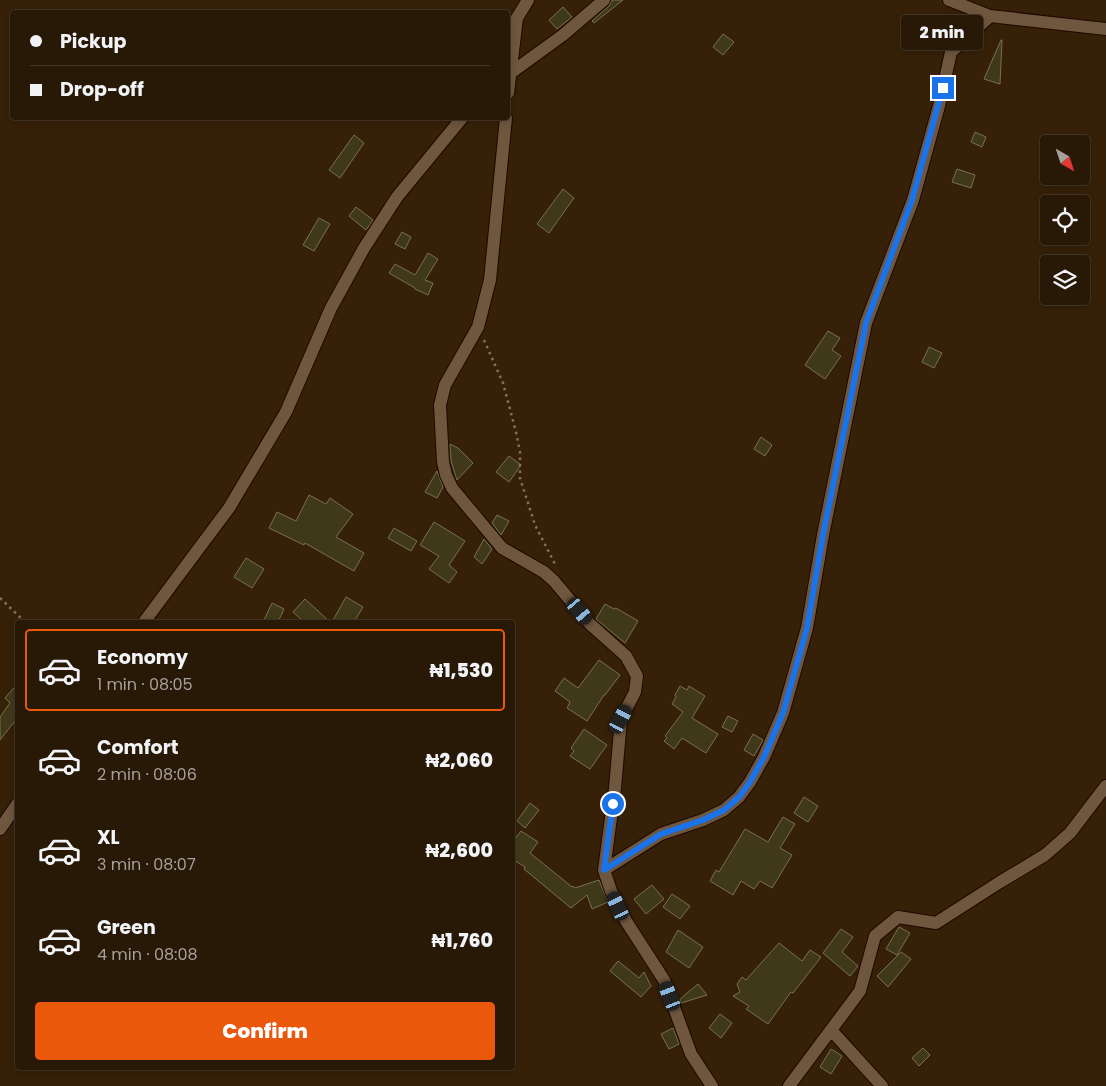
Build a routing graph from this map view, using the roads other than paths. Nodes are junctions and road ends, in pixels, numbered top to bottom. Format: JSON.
{"nodes":[{"id":1,"x":528,"y":0,"type":"edge"},
{"id":2,"x":604,"y":0,"type":"edge"},
{"id":3,"x":949,"y":0,"type":"edge"},
{"id":4,"x":990,"y":16,"type":"junction"},
{"id":5,"x":1106,"y":29,"type":"edge"},
{"id":6,"x":510,"y":61,"type":"edge"},
{"id":7,"x":510,"y":74,"type":"edge"},
{"id":8,"x":460,"y":120,"type":"edge"},
{"id":9,"x":506,"y":120,"type":"edge"},
{"id":10,"x":145,"y":620,"type":"edge"},
{"id":11,"x":1106,"y":786,"type":"edge"},
{"id":12,"x":15,"y":807,"type":"edge"},
{"id":13,"x":0,"y":829,"type":"edge"},
{"id":14,"x":604,"y":870,"type":"junction"},
{"id":15,"x":831,"y":1030,"type":"junction"},
{"id":16,"x":712,"y":1086,"type":"edge"},
{"id":17,"x":789,"y":1086,"type":"edge"},
{"id":18,"x":882,"y":1086,"type":"edge"}],
"edges":[{"from":1,"to":6,"type":"street"},
{"from":2,"to":7,"type":"street"},
{"from":3,"to":4,"type":"street"},
{"from":4,"to":5,"type":"street"},
{"from":4,"to":14,"type":"street"},
{"from":8,"to":10,"type":"street"},
{"from":9,"to":14,"type":"street"},
{"from":11,"to":15,"type":"street"},
{"from":12,"to":13,"type":"street"},
{"from":14,"to":16,"type":"street"},
{"from":15,"to":17,"type":"street"},
{"from":15,"to":18,"type":"street"}]}
